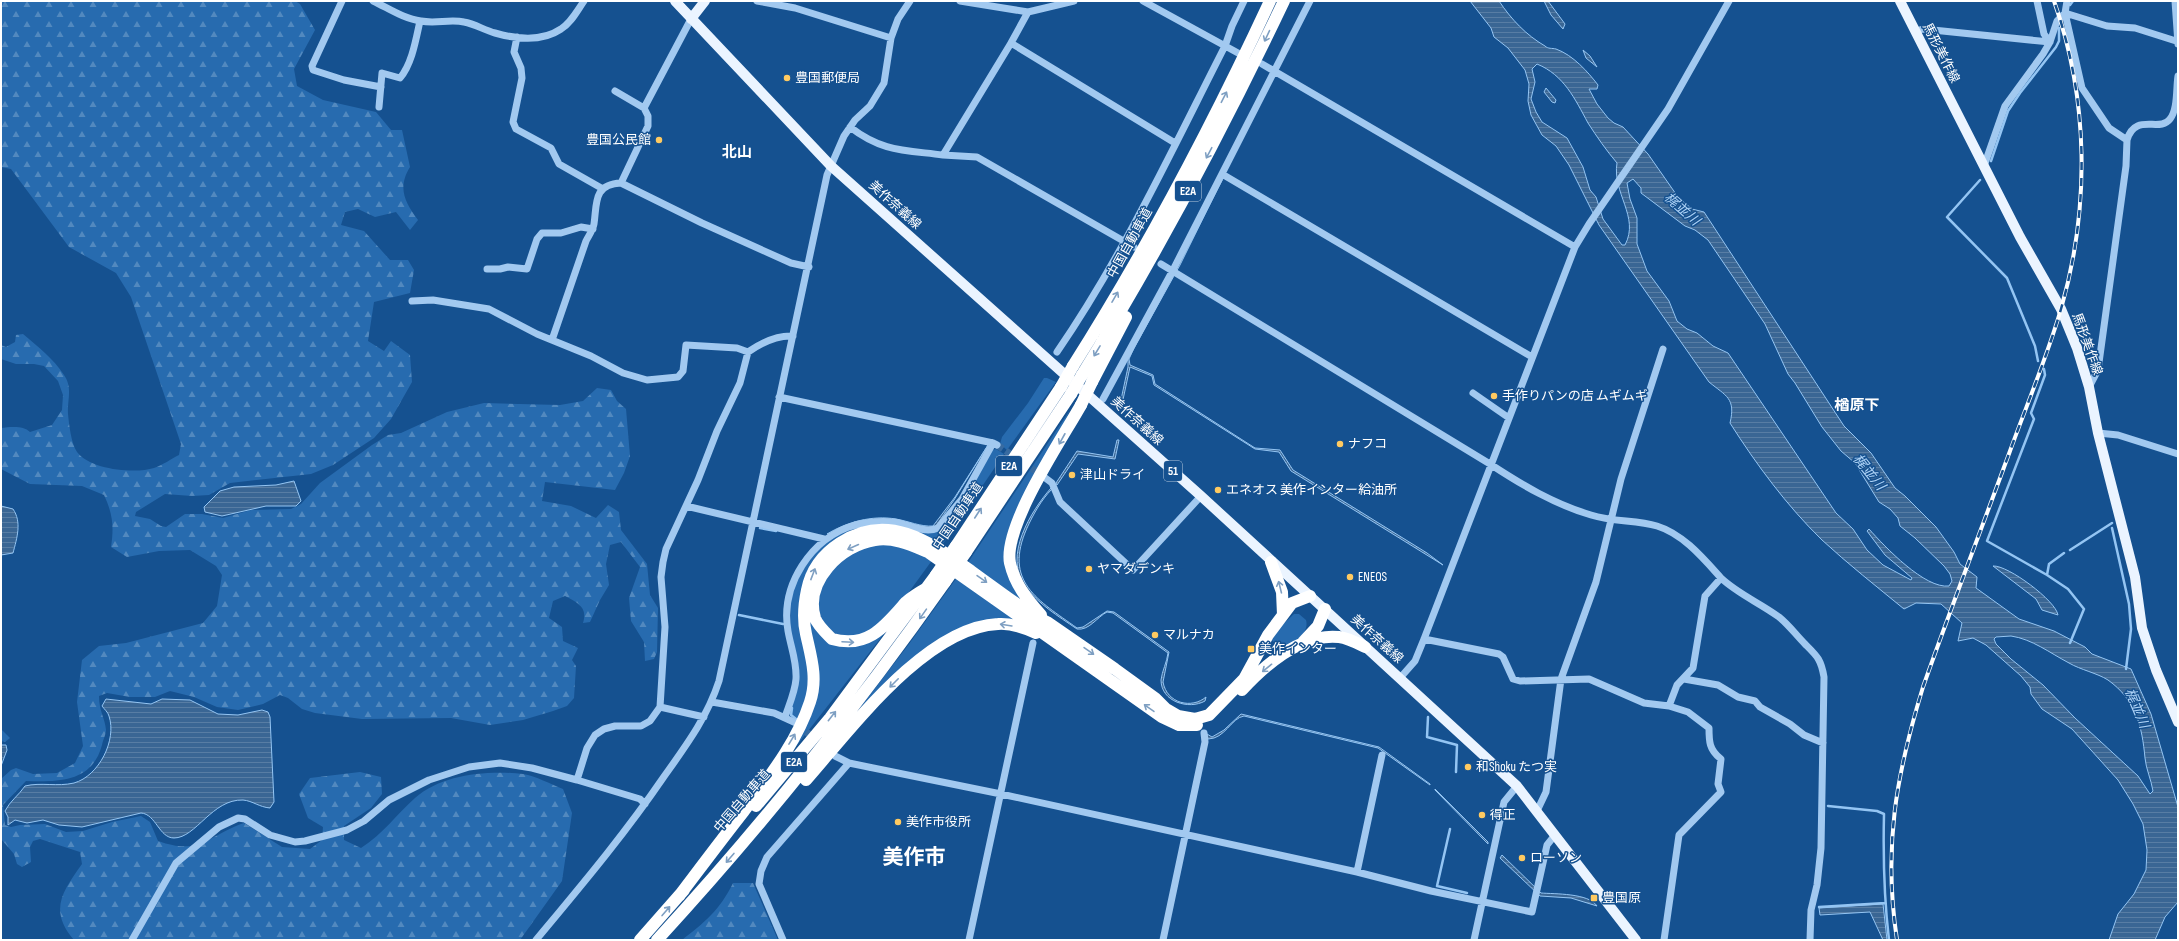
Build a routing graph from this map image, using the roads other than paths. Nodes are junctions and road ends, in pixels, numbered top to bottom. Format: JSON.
{"nodes":[{"id":1,"x":342,"y":1,"type":"edge"},
{"id":2,"x":373,"y":1,"type":"edge"},
{"id":3,"x":584,"y":1,"type":"edge"},
{"id":4,"x":675,"y":1,"type":"edge"},
{"id":5,"x":705,"y":1,"type":"edge"},
{"id":6,"x":757,"y":1,"type":"edge"},
{"id":7,"x":910,"y":1,"type":"edge"},
{"id":8,"x":960,"y":1,"type":"edge"},
{"id":9,"x":1074,"y":1,"type":"edge"},
{"id":10,"x":1143,"y":1,"type":"edge"},
{"id":11,"x":1244,"y":1,"type":"edge"},
{"id":12,"x":1270,"y":1,"type":"edge"},
{"id":13,"x":1284,"y":1,"type":"edge"},
{"id":14,"x":1310,"y":1,"type":"edge"},
{"id":15,"x":1729,"y":1,"type":"edge"},
{"id":16,"x":1900,"y":1,"type":"edge"},
{"id":17,"x":2037,"y":1,"type":"edge"},
{"id":18,"x":2067,"y":1,"type":"edge"},
{"id":19,"x":2175,"y":1,"type":"edge"},
{"id":20,"x":1028,"y":12,"type":"junction"},
{"id":21,"x":2065,"y":13,"type":"junction"},
{"id":22,"x":691,"y":19,"type":"junction"},
{"id":23,"x":420,"y":21,"type":"junction"},
{"id":24,"x":1916,"y":31,"type":"junction"},
{"id":25,"x":517,"y":37,"type":"junction"},
{"id":26,"x":891,"y":38,"type":"junction"},
{"id":27,"x":2050,"y":42,"type":"junction"},
{"id":28,"x":2177,"y":42,"type":"edge"},
{"id":29,"x":1011,"y":43,"type":"junction"},
{"id":30,"x":1225,"y":46,"type":"junction"},
{"id":31,"x":1238,"y":53,"type":"dead end"},
{"id":32,"x":1262,"y":64,"type":"dead end"},
{"id":33,"x":1274,"y":71,"type":"junction"},
{"id":34,"x":2178,"y":76,"type":"edge"},
{"id":35,"x":381,"y":86,"type":"junction"},
{"id":36,"x":615,"y":91,"type":"dead end"},
{"id":37,"x":379,"y":107,"type":"dead end"},
{"id":38,"x":644,"y":108,"type":"junction"},
{"id":39,"x":850,"y":127,"type":"junction"},
{"id":40,"x":2127,"y":140,"type":"junction"},
{"id":41,"x":1176,"y":143,"type":"junction"},
{"id":42,"x":943,"y":155,"type":"junction"},
{"id":43,"x":831,"y":166,"type":"junction"},
{"id":44,"x":1984,"y":166,"type":"junction"},
{"id":45,"x":1222,"y":174,"type":"junction"},
{"id":46,"x":621,"y":183,"type":"junction"},
{"id":47,"x":603,"y":188,"type":"junction"},
{"id":48,"x":1178,"y":211,"type":"junction"},
{"id":49,"x":593,"y":228,"type":"junction"},
{"id":50,"x":1124,"y":242,"type":"junction"},
{"id":51,"x":1134,"y":247,"type":"dead end"},
{"id":52,"x":1575,"y":247,"type":"junction"},
{"id":53,"x":1161,"y":264,"type":"dead end"},
{"id":54,"x":809,"y":267,"type":"junction"},
{"id":55,"x":487,"y":269,"type":"dead end"},
{"id":56,"x":1173,"y":270,"type":"junction"},
{"id":57,"x":412,"y":301,"type":"dead end"},
{"id":58,"x":793,"y":336,"type":"junction"},
{"id":59,"x":552,"y":340,"type":"junction"},
{"id":60,"x":1663,"y":349,"type":"dead end"},
{"id":61,"x":748,"y":352,"type":"junction"},
{"id":62,"x":1056,"y":352,"type":"dead end"},
{"id":63,"x":1532,"y":358,"type":"junction"},
{"id":64,"x":2089,"y":387,"type":"junction"},
{"id":65,"x":1066,"y":390,"type":"junction"},
{"id":66,"x":1473,"y":393,"type":"dead end"},
{"id":67,"x":779,"y":396,"type":"junction"},
{"id":68,"x":1104,"y":399,"type":"dead end"},
{"id":69,"x":1509,"y":418,"type":"junction"},
{"id":70,"x":2098,"y":433,"type":"junction"},
{"id":71,"x":2178,"y":454,"type":"edge"},
{"id":72,"x":1490,"y":464,"type":"junction"},
{"id":73,"x":1044,"y":477,"type":"tunnel mouth"},
{"id":74,"x":1201,"y":496,"type":"junction"},
{"id":75,"x":686,"y":506,"type":"junction"},
{"id":76,"x":1610,"y":520,"type":"junction"},
{"id":77,"x":753,"y":522,"type":"junction"},
{"id":78,"x":824,"y":539,"type":"junction"},
{"id":79,"x":1271,"y":562,"type":"junction"},
{"id":80,"x":941,"y":578,"type":"junction"},
{"id":81,"x":1721,"y":578,"type":"junction"},
{"id":82,"x":926,"y":588,"type":"junction"},
{"id":83,"x":1310,"y":596,"type":"junction"},
{"id":84,"x":1325,"y":610,"type":"junction"},
{"id":85,"x":1283,"y":615,"type":"junction"},
{"id":86,"x":1047,"y":622,"type":"junction"},
{"id":87,"x":1424,"y":639,"type":"junction"},
{"id":88,"x":1056,"y":642,"type":"junction"},
{"id":89,"x":1303,"y":642,"type":"junction"},
{"id":90,"x":1034,"y":643,"type":"dead end"},
{"id":91,"x":1365,"y":646,"type":"junction"},
{"id":92,"x":1400,"y":678,"type":"junction"},
{"id":93,"x":1561,"y":679,"type":"junction"},
{"id":94,"x":1684,"y":679,"type":"junction"},
{"id":95,"x":712,"y":702,"type":"junction"},
{"id":96,"x":1669,"y":706,"type":"junction"},
{"id":97,"x":660,"y":707,"type":"junction"},
{"id":98,"x":704,"y":717,"type":"junction"},
{"id":99,"x":785,"y":717,"type":"junction"},
{"id":100,"x":2178,"y":722,"type":"edge"},
{"id":101,"x":796,"y":723,"type":"tunnel mouth"},
{"id":102,"x":1204,"y":733,"type":"dead end"},
{"id":103,"x":1823,"y":743,"type":"junction"},
{"id":104,"x":1382,"y":755,"type":"dead end"},
{"id":105,"x":835,"y":756,"type":"dead end"},
{"id":106,"x":849,"y":763,"type":"junction"},
{"id":107,"x":577,"y":780,"type":"junction"},
{"id":108,"x":1517,"y":786,"type":"junction"},
{"id":109,"x":1001,"y":794,"type":"junction"},
{"id":110,"x":645,"y":804,"type":"junction"},
{"id":111,"x":1537,"y":811,"type":"junction"},
{"id":112,"x":1186,"y":835,"type":"junction"},
{"id":113,"x":1555,"y":835,"type":"junction"},
{"id":114,"x":748,"y":837,"type":"junction"},
{"id":115,"x":1357,"y":872,"type":"junction"},
{"id":116,"x":679,"y":896,"type":"junction"},
{"id":117,"x":1483,"y":902,"type":"junction"},
{"id":118,"x":132,"y":940,"type":"edge"},
{"id":119,"x":536,"y":940,"type":"edge"},
{"id":120,"x":640,"y":940,"type":"edge"},
{"id":121,"x":657,"y":940,"type":"edge"},
{"id":122,"x":782,"y":940,"type":"edge"},
{"id":123,"x":968,"y":940,"type":"edge"},
{"id":124,"x":1163,"y":940,"type":"edge"},
{"id":125,"x":1474,"y":940,"type":"edge"},
{"id":126,"x":1636,"y":940,"type":"edge"},
{"id":127,"x":1664,"y":940,"type":"edge"},
{"id":128,"x":1810,"y":940,"type":"edge"}],
"edges":[{"from":1,"to":35,"type":"street"},
{"from":2,"to":23,"type":"street"},
{"from":3,"to":25,"type":"street"},
{"from":4,"to":22,"type":"main road","name":"美作奈義線","number":"51"},
{"from":5,"to":22,"type":"main road"},
{"from":6,"to":26,"type":"street"},
{"from":7,"to":26,"type":"street"},
{"from":8,"to":20,"type":"street"},
{"from":9,"to":20,"type":"street"},
{"from":10,"to":30,"type":"street"},
{"from":11,"to":30,"type":"street"},
{"from":65,"to":12,"type":"highway","name":"中国自動車道","number":"E2A","one_way":true,"bridge":true},
{"from":13,"to":48,"type":"highway","name":"中国自動車道","number":"E2A","one_way":true},
{"from":14,"to":33,"type":"street"},
{"from":15,"to":52,"type":"street"},
{"from":16,"to":24,"type":"main road","name":"馬形美作線"},
{"from":17,"to":27,"type":"street"},
{"from":18,"to":21,"type":"street"},
{"from":19,"to":28,"type":"street"},
{"from":20,"to":29,"type":"street"},
{"from":21,"to":27,"type":"street"},
{"from":21,"to":28,"type":"street"},
{"from":21,"to":40,"type":"street"},
{"from":22,"to":38,"type":"street"},
{"from":22,"to":43,"type":"main road","name":"美作奈義線","number":"51"},
{"from":23,"to":25,"type":"street"},
{"from":23,"to":35,"type":"street"},
{"from":24,"to":27,"type":"street"},
{"from":24,"to":44,"type":"main road","name":"馬形美作線"},
{"from":25,"to":47,"type":"street"},
{"from":26,"to":39,"type":"street"},
{"from":27,"to":44,"type":"street"},
{"from":29,"to":41,"type":"street"},
{"from":29,"to":42,"type":"street"},
{"from":30,"to":31,"type":"street"},
{"from":30,"to":41,"type":"street"},
{"from":32,"to":33,"type":"street"},
{"from":33,"to":45,"type":"street"},
{"from":33,"to":52,"type":"street"},
{"from":34,"to":40,"type":"street"},
{"from":35,"to":37,"type":"street"},
{"from":36,"to":38,"type":"street"},
{"from":38,"to":46,"type":"street"},
{"from":39,"to":42,"type":"street"},
{"from":39,"to":43,"type":"street"},
{"from":40,"to":64,"type":"street"},
{"from":41,"to":50,"type":"street"},
{"from":42,"to":50,"type":"street"},
{"from":43,"to":54,"type":"street"},
{"from":43,"to":74,"type":"main road","name":"美作奈義線","number":"51"},
{"from":44,"to":64,"type":"main road","name":"馬形美作線"},
{"from":45,"to":56,"type":"street"},
{"from":45,"to":63,"type":"street"},
{"from":46,"to":47,"type":"street"},
{"from":46,"to":54,"type":"street"},
{"from":47,"to":49,"type":"street"},
{"from":48,"to":65,"type":"highway","name":"中国自動車道","number":"E2A","one_way":true,"bridge":true},
{"from":48,"to":86,"type":"highway","one_way":true,"bridge":true},
{"from":49,"to":55,"type":"street"},
{"from":49,"to":59,"type":"street"},
{"from":50,"to":51,"type":"street"},
{"from":50,"to":62,"type":"street"},
{"from":52,"to":63,"type":"street"},
{"from":53,"to":56,"type":"street"},
{"from":54,"to":58,"type":"street"},
{"from":56,"to":68,"type":"street"},
{"from":56,"to":72,"type":"street"},
{"from":57,"to":59,"type":"street"},
{"from":58,"to":61,"type":"street"},
{"from":58,"to":67,"type":"street"},
{"from":59,"to":61,"type":"street"},
{"from":60,"to":76,"type":"street"},
{"from":61,"to":75,"type":"street"},
{"from":63,"to":69,"type":"street"},
{"from":64,"to":70,"type":"main road","name":"馬形美作線"},
{"from":65,"to":80,"type":"highway","name":"中国自動車道","number":"E2A","bridge":true},
{"from":66,"to":69,"type":"street"},
{"from":67,"to":77,"type":"street"},
{"from":67,"to":78,"type":"street"},
{"from":69,"to":72,"type":"street"},
{"from":70,"to":71,"type":"street"},
{"from":70,"to":100,"type":"main road","name":"馬形美作線"},
{"from":72,"to":76,"type":"street"},
{"from":72,"to":87,"type":"street"},
{"from":73,"to":74,"type":"street"},
{"from":74,"to":79,"type":"main road","name":"美作奈義線","number":"51"},
{"from":75,"to":77,"type":"street"},
{"from":75,"to":97,"type":"street"},
{"from":76,"to":81,"type":"street"},
{"from":76,"to":93,"type":"street"},
{"from":77,"to":78,"type":"street"},
{"from":77,"to":95,"type":"street"},
{"from":78,"to":99,"type":"street"},
{"from":79,"to":83,"type":"main road","name":"美作奈義線","number":"51"},
{"from":85,"to":79,"type":"highway","one_way":true},
{"from":80,"to":82,"type":"highway","name":"中国自動車道","number":"E2A"},
{"from":80,"to":114,"type":"highway","name":"中国自動車道","number":"E2A","one_way":true},
{"from":81,"to":94,"type":"street"},
{"from":81,"to":103,"type":"street"},
{"from":88,"to":82,"type":"highway","one_way":true},
{"from":116,"to":82,"type":"highway","name":"中国自動車道","number":"E2A","one_way":true},
{"from":83,"to":84,"type":"main road","name":"美作奈義線","number":"51"},
{"from":83,"to":85,"type":"highway"},
{"from":84,"to":89,"type":"highway"},
{"from":84,"to":91,"type":"main road","name":"美作奈義線","number":"51"},
{"from":86,"to":85,"type":"highway","one_way":true},
{"from":116,"to":86,"type":"highway","one_way":true},
{"from":87,"to":92,"type":"street"},
{"from":87,"to":93,"type":"street"},
{"from":89,"to":88,"type":"highway","one_way":true},
{"from":88,"to":114,"type":"highway","one_way":true},
{"from":89,"to":91,"type":"highway"},
{"from":90,"to":109,"type":"street"},
{"from":91,"to":92,"type":"main road","name":"美作奈義線","number":"51"},
{"from":92,"to":108,"type":"main road","name":"美作奈義線","number":"51"},
{"from":93,"to":96,"type":"street"},
{"from":93,"to":111,"type":"street"},
{"from":94,"to":96,"type":"street"},
{"from":94,"to":103,"type":"street"},
{"from":95,"to":98,"type":"street"},
{"from":95,"to":99,"type":"street"},
{"from":96,"to":127,"type":"street"},
{"from":97,"to":98,"type":"street"},
{"from":97,"to":107,"type":"street"},
{"from":98,"to":110,"type":"street"},
{"from":99,"to":101,"type":"street"},
{"from":102,"to":112,"type":"street"},
{"from":103,"to":128,"type":"street"},
{"from":104,"to":115,"type":"street"},
{"from":105,"to":106,"type":"street"},
{"from":106,"to":109,"type":"street"},
{"from":106,"to":122,"type":"street"},
{"from":107,"to":110,"type":"street"},
{"from":107,"to":118,"type":"street"},
{"from":108,"to":111,"type":"main road","name":"美作奈義線","number":"51"},
{"from":108,"to":117,"type":"street"},
{"from":109,"to":112,"type":"street"},
{"from":109,"to":123,"type":"street"},
{"from":110,"to":119,"type":"street"},
{"from":111,"to":113,"type":"main road","name":"美作奈義線","number":"51"},
{"from":112,"to":115,"type":"street"},
{"from":112,"to":124,"type":"street"},
{"from":113,"to":117,"type":"street"},
{"from":113,"to":126,"type":"main road","name":"美作奈義線","number":"51"},
{"from":114,"to":121,"type":"highway","name":"中国自動車道","number":"E2A","one_way":true},
{"from":115,"to":117,"type":"street"},
{"from":120,"to":116,"type":"highway","name":"中国自動車道","number":"E2A","one_way":true},
{"from":117,"to":125,"type":"street"}]}
